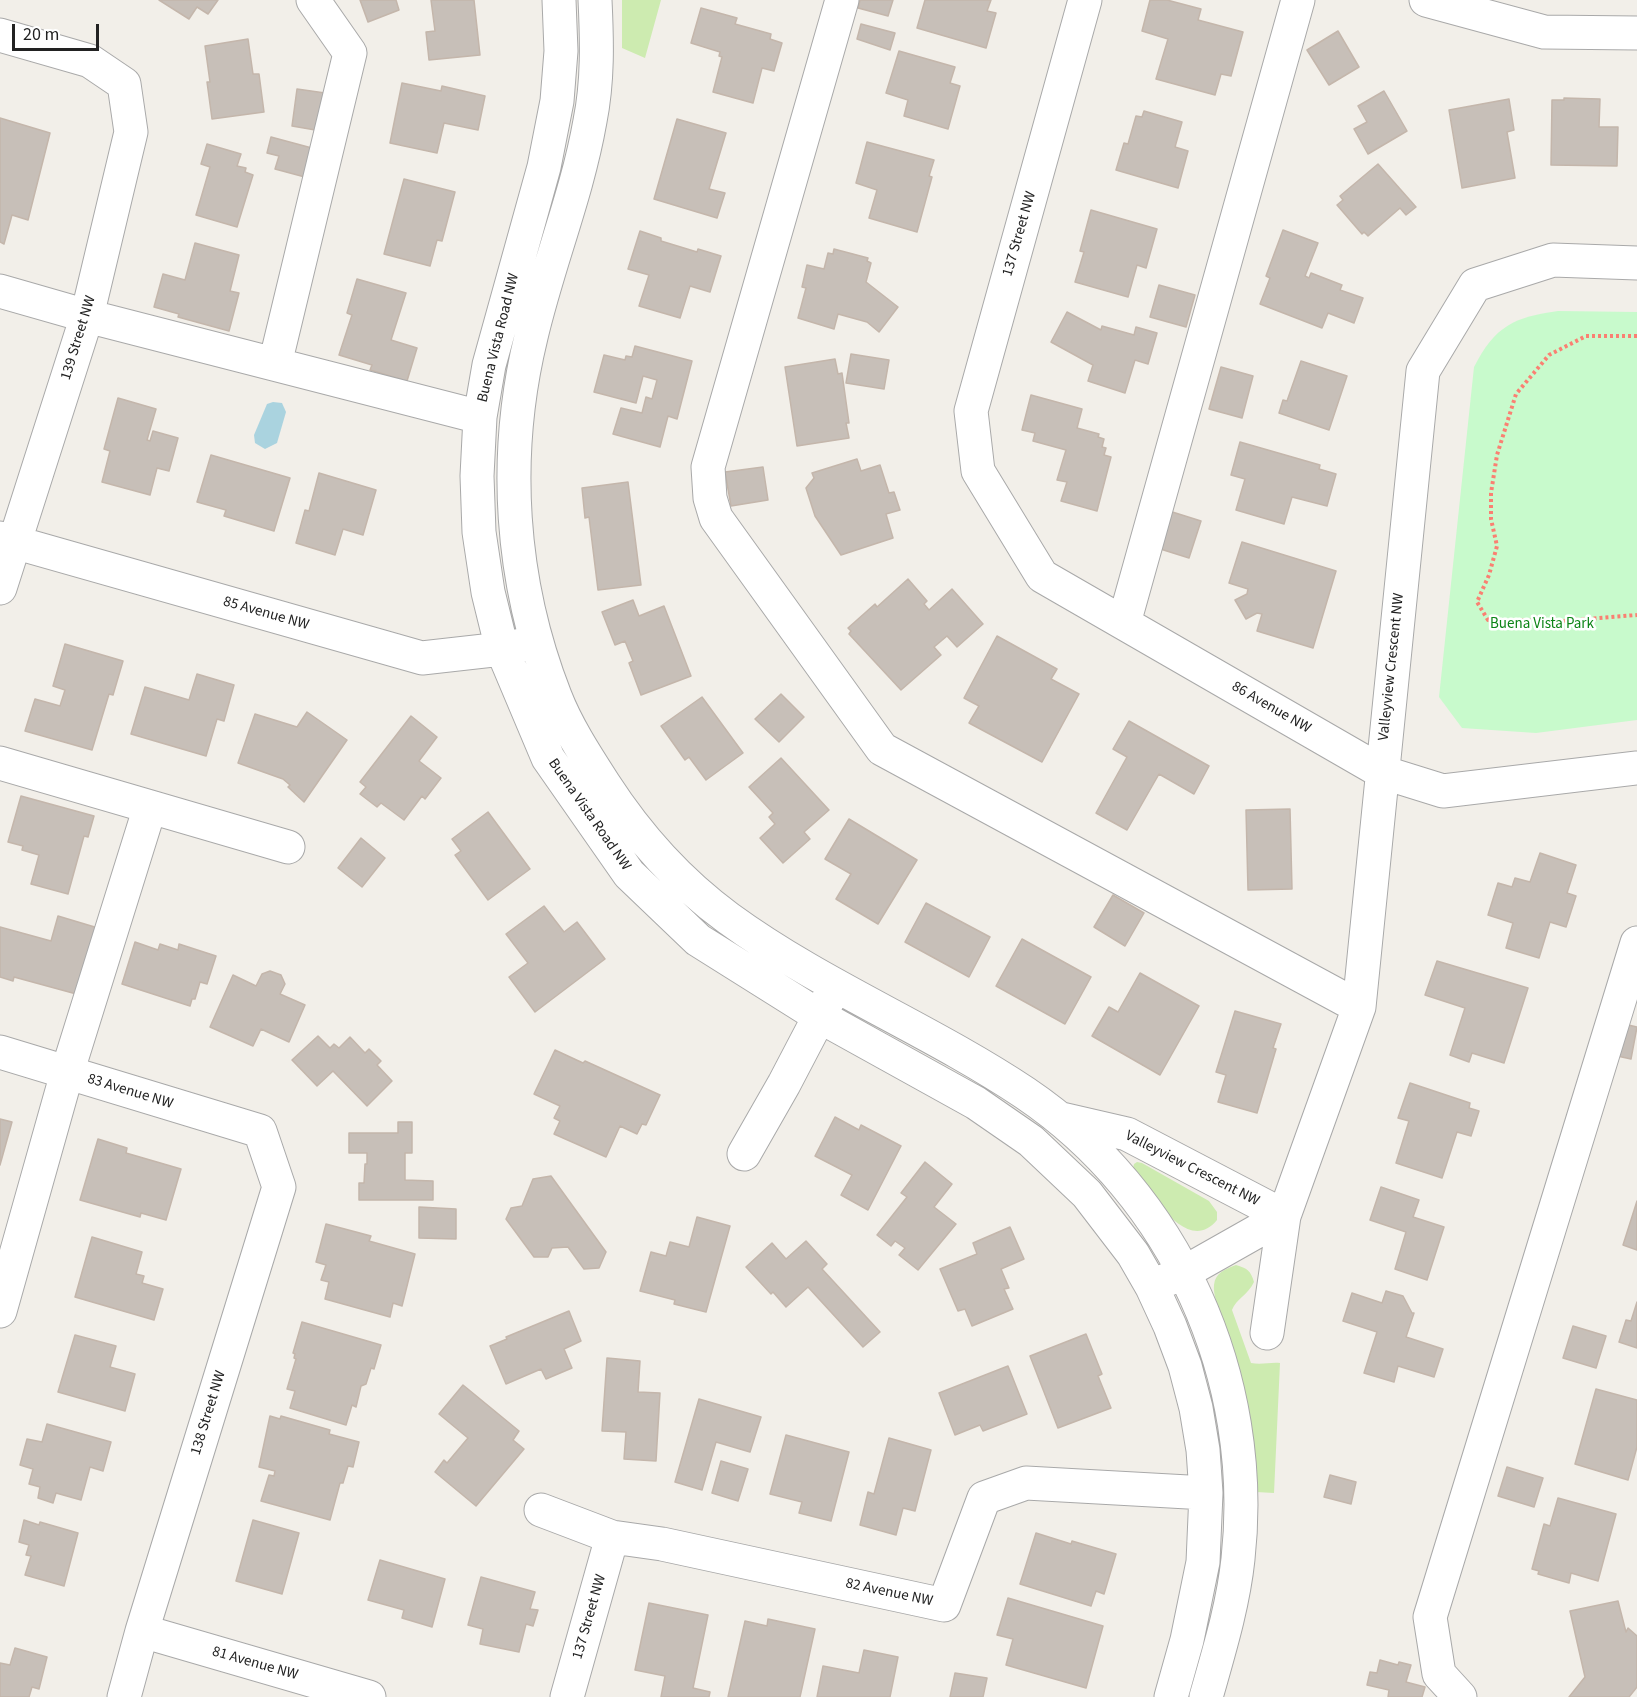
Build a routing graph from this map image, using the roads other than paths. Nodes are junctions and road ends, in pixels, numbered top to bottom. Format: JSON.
{"nodes":[{"id":1,"x":312,"y":0,"type":"edge"},
{"id":2,"x":559,"y":0,"type":"edge"},
{"id":3,"x":595,"y":0,"type":"edge"},
{"id":4,"x":842,"y":0,"type":"edge"},
{"id":5,"x":1086,"y":0,"type":"edge"},
{"id":6,"x":1298,"y":0,"type":"edge"},
{"id":7,"x":1426,"y":0,"type":"edge"},
{"id":8,"x":1637,"y":33,"type":"edge"},
{"id":9,"x":0,"y":35,"type":"edge"},
{"id":10,"x":1637,"y":263,"type":"edge"},
{"id":11,"x":0,"y":291,"type":"edge"},
{"id":12,"x":87,"y":316,"type":"junction"},
{"id":13,"x":275,"y":364,"type":"junction"},
{"id":14,"x":480,"y":417,"type":"junction"},
{"id":15,"x":978,"y":471,"type":"joint"},
{"id":16,"x":7,"y":540,"type":"edge"},
{"id":17,"x":0,"y":588,"type":"edge"},
{"id":18,"x":1124,"y":623,"type":"junction"},
{"id":19,"x":536,"y":642,"type":"junction"},
{"id":20,"x":502,"y":649,"type":"junction"},
{"id":21,"x":0,"y":763,"type":"edge"},
{"id":22,"x":1637,"y":768,"type":"edge"},
{"id":23,"x":1382,"y":771,"type":"junction"},
{"id":24,"x":150,"y":807,"type":"junction"},
{"id":25,"x":288,"y":847,"type":"dead end"},
{"id":26,"x":1637,"y":943,"type":"edge"},
{"id":27,"x":836,"y":986,"type":"junction"},
{"id":28,"x":1359,"y":1007,"type":"junction"},
{"id":29,"x":819,"y":1016,"type":"junction"},
{"id":30,"x":0,"y":1052,"type":"edge"},
{"id":31,"x":67,"y":1073,"type":"junction"},
{"id":32,"x":1062,"y":1119,"type":"junction"},
{"id":33,"x":260,"y":1131,"type":"joint"},
{"id":34,"x":744,"y":1154,"type":"dead end"},
{"id":35,"x":1284,"y":1216,"type":"junction"},
{"id":36,"x":1185,"y":1272,"type":"junction"},
{"id":37,"x":1152,"y":1287,"type":"junction"},
{"id":38,"x":0,"y":1311,"type":"edge"},
{"id":39,"x":1267,"y":1333,"type":"dead end"},
{"id":40,"x":1206,"y":1493,"type":"junction"},
{"id":41,"x":541,"y":1510,"type":"dead end"},
{"id":42,"x":612,"y":1538,"type":"junction"},
{"id":43,"x":142,"y":1632,"type":"junction"},
{"id":44,"x":124,"y":1697,"type":"edge"},
{"id":45,"x":369,"y":1697,"type":"edge"},
{"id":46,"x":567,"y":1697,"type":"edge"},
{"id":47,"x":1171,"y":1697,"type":"edge"},
{"id":48,"x":1206,"y":1697,"type":"edge"},
{"id":49,"x":1460,"y":1697,"type":"edge"}],
"edges":[{"from":1,"to":13,"type":"street"},
{"from":2,"to":14,"type":"street","name":"Buena Vista Road NW"},
{"from":3,"to":19,"type":"street","name":"Buena Vista Road NW"},
{"from":4,"to":28,"type":"street"},
{"from":5,"to":15,"type":"street","name":"137 Street NW"},
{"from":6,"to":18,"type":"street"},
{"from":7,"to":8,"type":"street"},
{"from":9,"to":12,"type":"street","name":"139 Street NW"},
{"from":10,"to":23,"type":"street","name":"Valleyview Crescent NW"},
{"from":11,"to":12,"type":"street"},
{"from":12,"to":13,"type":"street"},
{"from":12,"to":16,"type":"street","name":"139 Street NW"},
{"from":13,"to":14,"type":"street"},
{"from":14,"to":20,"type":"street","name":"Buena Vista Road NW"},
{"from":15,"to":18,"type":"street","name":"86 Avenue NW"},
{"from":16,"to":17,"type":"street","name":"139 Street NW"},
{"from":16,"to":20,"type":"street","name":"85 Avenue NW"},
{"from":18,"to":23,"type":"street","name":"86 Avenue NW"},
{"from":19,"to":20,"type":"street","name":"85 Avenue NW"},
{"from":19,"to":27,"type":"street","name":"Buena Vista Road NW"},
{"from":20,"to":29,"type":"street","name":"Buena Vista Road NW"},
{"from":21,"to":24,"type":"street"},
{"from":22,"to":23,"type":"street","name":"86 Avenue NW"},
{"from":23,"to":28,"type":"street","name":"Valleyview Crescent NW"},
{"from":24,"to":25,"type":"street"},
{"from":24,"to":31,"type":"street"},
{"from":26,"to":49,"type":"street"},
{"from":27,"to":29,"type":"street"},
{"from":27,"to":32,"type":"street","name":"Buena Vista Road NW"},
{"from":28,"to":35,"type":"street","name":"Valleyview Crescent NW"},
{"from":29,"to":34,"type":"street"},
{"from":29,"to":37,"type":"street","name":"Buena Vista Road NW"},
{"from":30,"to":31,"type":"street","name":"83 Avenue NW"},
{"from":31,"to":33,"type":"street","name":"83 Avenue NW"},
{"from":31,"to":38,"type":"street"},
{"from":32,"to":35,"type":"street","name":"Valleyview Crescent NW"},
{"from":32,"to":36,"type":"street","name":"Buena Vista Road NW"},
{"from":33,"to":43,"type":"street","name":"138 Street NW"},
{"from":35,"to":36,"type":"street","name":"Valleyview Crescent NW"},
{"from":35,"to":39,"type":"street","name":"Valleyview Crescent NW"},
{"from":36,"to":37,"type":"street","name":"Valleyview Crescent NW"},
{"from":36,"to":48,"type":"street","name":"Buena Vista Road NW"},
{"from":37,"to":40,"type":"street","name":"Buena Vista Road NW"},
{"from":40,"to":42,"type":"street","name":"82 Avenue NW"},
{"from":40,"to":47,"type":"street","name":"Buena Vista Road NW"},
{"from":41,"to":42,"type":"street","name":"82 Avenue NW"},
{"from":42,"to":46,"type":"street","name":"137 Street NW"},
{"from":43,"to":44,"type":"street","name":"138 Street NW"},
{"from":43,"to":45,"type":"street","name":"81 Avenue NW"}]}
